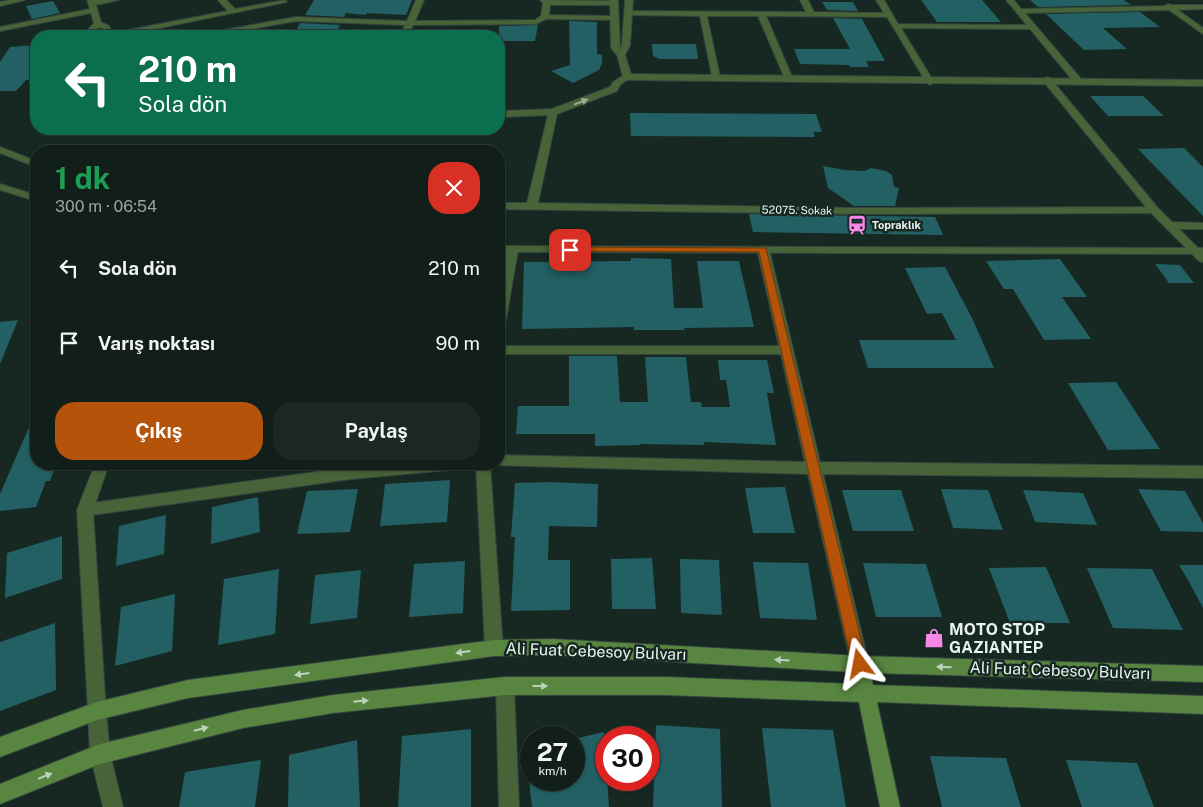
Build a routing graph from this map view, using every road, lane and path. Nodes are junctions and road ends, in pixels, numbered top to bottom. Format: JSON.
{"nodes":[{"id":1,"x":21,"y":0,"type":"edge"},
{"id":2,"x":115,"y":0,"type":"edge"},
{"id":3,"x":222,"y":0,"type":"edge"},
{"id":4,"x":281,"y":0,"type":"edge"},
{"id":5,"x":420,"y":0,"type":"edge"},
{"id":6,"x":629,"y":0,"type":"edge"},
{"id":7,"x":804,"y":0,"type":"edge"},
{"id":8,"x":880,"y":0,"type":"edge"},
{"id":9,"x":1010,"y":0,"type":"edge"},
{"id":10,"x":1162,"y":0,"type":"edge"},
{"id":11,"x":546,"y":1,"type":"edge"},
{"id":12,"x":614,"y":1,"type":"edge"},
{"id":13,"x":0,"y":4,"type":"edge"},
{"id":14,"x":93,"y":5,"type":"edge"},
{"id":15,"x":1203,"y":7,"type":"edge"},
{"id":16,"x":1169,"y":8,"type":"junction"},
{"id":17,"x":1020,"y":11,"type":"junction"},
{"id":18,"x":233,"y":12,"type":"junction"},
{"id":19,"x":628,"y":13,"type":"junction"},
{"id":20,"x":703,"y":14,"type":"junction"},
{"id":21,"x":761,"y":14,"type":"junction"},
{"id":22,"x":811,"y":14,"type":"junction"},
{"id":23,"x":889,"y":15,"type":"junction"},
{"id":24,"x":546,"y":17,"type":"junction"},
{"id":25,"x":614,"y":18,"type":"junction"},
{"id":26,"x":98,"y":23,"type":"junction"},
{"id":27,"x":409,"y":23,"type":"junction"},
{"id":28,"x":896,"y":26,"type":"junction"},
{"id":29,"x":1034,"y":28,"type":"junction"},
{"id":30,"x":0,"y":29,"type":"edge"},
{"id":31,"x":92,"y":30,"type":"edge"},
{"id":32,"x":107,"y":30,"type":"edge"},
{"id":33,"x":152,"y":30,"type":"edge"},
{"id":34,"x":237,"y":30,"type":"edge"},
{"id":35,"x":406,"y":30,"type":"edge"},
{"id":36,"x":1203,"y":32,"type":"edge"},
{"id":37,"x":621,"y":55,"type":"junction"},
{"id":38,"x":627,"y":77,"type":"junction"},
{"id":39,"x":716,"y":77,"type":"junction"},
{"id":40,"x":789,"y":79,"type":"junction"},
{"id":41,"x":1047,"y":80,"type":"junction"},
{"id":42,"x":1078,"y":81,"type":"junction"},
{"id":43,"x":930,"y":82,"type":"junction"},
{"id":44,"x":1203,"y":83,"type":"edge"},
{"id":45,"x":616,"y":84,"type":"junction"},
{"id":46,"x":505,"y":108,"type":"edge"},
{"id":47,"x":553,"y":112,"type":"junction"},
{"id":48,"x":505,"y":114,"type":"edge"},
{"id":49,"x":0,"y":150,"type":"edge"},
{"id":50,"x":30,"y":162,"type":"edge"},
{"id":51,"x":0,"y":188,"type":"edge"},
{"id":52,"x":30,"y":196,"type":"edge"},
{"id":53,"x":505,"y":206,"type":"edge"},
{"id":54,"x":532,"y":206,"type":"junction"},
{"id":55,"x":1154,"y":210,"type":"junction"},
{"id":56,"x":1170,"y":225,"type":"junction"},
{"id":57,"x":1203,"y":226,"type":"edge"},
{"id":58,"x":505,"y":249,"type":"edge"},
{"id":59,"x":512,"y":250,"type":"junction"},
{"id":60,"x":763,"y":250,"type":"junction"},
{"id":61,"x":1200,"y":253,"type":"edge"},
{"id":62,"x":505,"y":290,"type":"edge"},
{"id":63,"x":505,"y":350,"type":"edge"},
{"id":64,"x":786,"y":350,"type":"junction"},
{"id":65,"x":505,"y":461,"type":"edge"},
{"id":66,"x":813,"y":468,"type":"junction"},
{"id":67,"x":100,"y":470,"type":"edge"},
{"id":68,"x":391,"y":470,"type":"edge"},
{"id":69,"x":483,"y":470,"type":"edge"},
{"id":70,"x":1203,"y":472,"type":"edge"},
{"id":71,"x":86,"y":510,"type":"junction"},
{"id":72,"x":494,"y":648,"type":"junction"},
{"id":73,"x":860,"y":664,"type":"junction"},
{"id":74,"x":1203,"y":674,"type":"edge"},
{"id":75,"x":505,"y":686,"type":"junction"},
{"id":76,"x":866,"y":694,"type":"junction"},
{"id":77,"x":1203,"y":705,"type":"edge"},
{"id":78,"x":97,"y":711,"type":"junction"},
{"id":79,"x":0,"y":747,"type":"edge"},
{"id":80,"x":100,"y":754,"type":"junction"},
{"id":81,"x":0,"y":794,"type":"edge"},
{"id":82,"x":114,"y":807,"type":"edge"},
{"id":83,"x":509,"y":807,"type":"edge"},
{"id":84,"x":890,"y":807,"type":"edge"}],
"edges":[{"from":1,"to":13,"type":"street"},
{"from":2,"to":14,"type":"street"},
{"from":3,"to":18,"type":"street"},
{"from":4,"to":18,"type":"street"},
{"from":5,"to":27,"type":"street"},
{"from":6,"to":19,"type":"street"},
{"from":7,"to":22,"type":"street"},
{"from":8,"to":23,"type":"street"},
{"from":9,"to":17,"type":"street"},
{"from":10,"to":16,"type":"street"},
{"from":11,"to":12,"type":"street"},
{"from":11,"to":24,"type":"street"},
{"from":12,"to":25,"type":"street"},
{"from":14,"to":26,"type":"street"},
{"from":14,"to":30,"type":"street"},
{"from":15,"to":16,"type":"street"},
{"from":16,"to":17,"type":"street"},
{"from":16,"to":36,"type":"street"},
{"from":17,"to":29,"type":"street"},
{"from":18,"to":33,"type":"street"},
{"from":19,"to":20,"type":"street"},
{"from":19,"to":37,"type":"street"},
{"from":20,"to":21,"type":"street"},
{"from":20,"to":39,"type":"street"},
{"from":21,"to":22,"type":"street"},
{"from":21,"to":40,"type":"street"},
{"from":22,"to":23,"type":"street"},
{"from":23,"to":28,"type":"street"},
{"from":24,"to":25,"type":"street"},
{"from":24,"to":27,"type":"street"},
{"from":25,"to":37,"type":"street"},
{"from":26,"to":31,"type":"street"},
{"from":26,"to":32,"type":"street"},
{"from":27,"to":34,"type":"street"},
{"from":27,"to":35,"type":"street"},
{"from":28,"to":29,"type":"street"},
{"from":28,"to":43,"type":"street"},
{"from":29,"to":42,"type":"street"},
{"from":37,"to":38,"type":"street"},
{"from":38,"to":39,"type":"street"},
{"from":38,"to":45,"type":"street"},
{"from":39,"to":40,"type":"street"},
{"from":40,"to":43,"type":"street"},
{"from":41,"to":42,"type":"street"},
{"from":41,"to":43,"type":"street"},
{"from":41,"to":55,"type":"street"},
{"from":42,"to":44,"type":"street"},
{"from":45,"to":46,"type":"street"},
{"from":47,"to":45,"type":"street","one_way":true},
{"from":47,"to":48,"type":"street"},
{"from":47,"to":54,"type":"street"},
{"from":49,"to":50,"type":"street"},
{"from":51,"to":52,"type":"street"},
{"from":53,"to":54,"type":"street","name":"52075. Sokak"},
{"from":54,"to":55,"type":"street","name":"52075. Sokak"},
{"from":55,"to":56,"type":"street"},
{"from":56,"to":57,"type":"street"},
{"from":56,"to":61,"type":"street"},
{"from":58,"to":59,"type":"street"},
{"from":59,"to":60,"type":"street"},
{"from":59,"to":62,"type":"street"},
{"from":60,"to":61,"type":"street"},
{"from":60,"to":64,"type":"street"},
{"from":63,"to":64,"type":"street"},
{"from":64,"to":66,"type":"street"},
{"from":65,"to":66,"type":"street"},
{"from":66,"to":70,"type":"street"},
{"from":66,"to":73,"type":"street"},
{"from":67,"to":71,"type":"street"},
{"from":68,"to":71,"type":"street"},
{"from":69,"to":72,"type":"street"},
{"from":71,"to":78,"type":"street"},
{"from":73,"to":72,"type":"main road","name":"Ali Fuat Cebesoy Bulvarı","one_way":true},
{"from":72,"to":78,"type":"main road","name":"Ali Fuat Cebesoy Bulvarı","one_way":true},
{"from":74,"to":73,"type":"main road","name":"Ali Fuat Cebesoy Bulvarı","one_way":true},
{"from":73,"to":76,"type":"main road"},
{"from":75,"to":76,"type":"main road","one_way":true},
{"from":80,"to":75,"type":"main road","one_way":true},
{"from":75,"to":83,"type":"street"},
{"from":76,"to":77,"type":"main road"},
{"from":76,"to":84,"type":"main road"},
{"from":78,"to":79,"type":"main road","name":"Ali Fuat Cebesoy Bulvarı"},
{"from":78,"to":80,"type":"street"},
{"from":81,"to":80,"type":"main road","one_way":true},
{"from":80,"to":82,"type":"street"}]}
